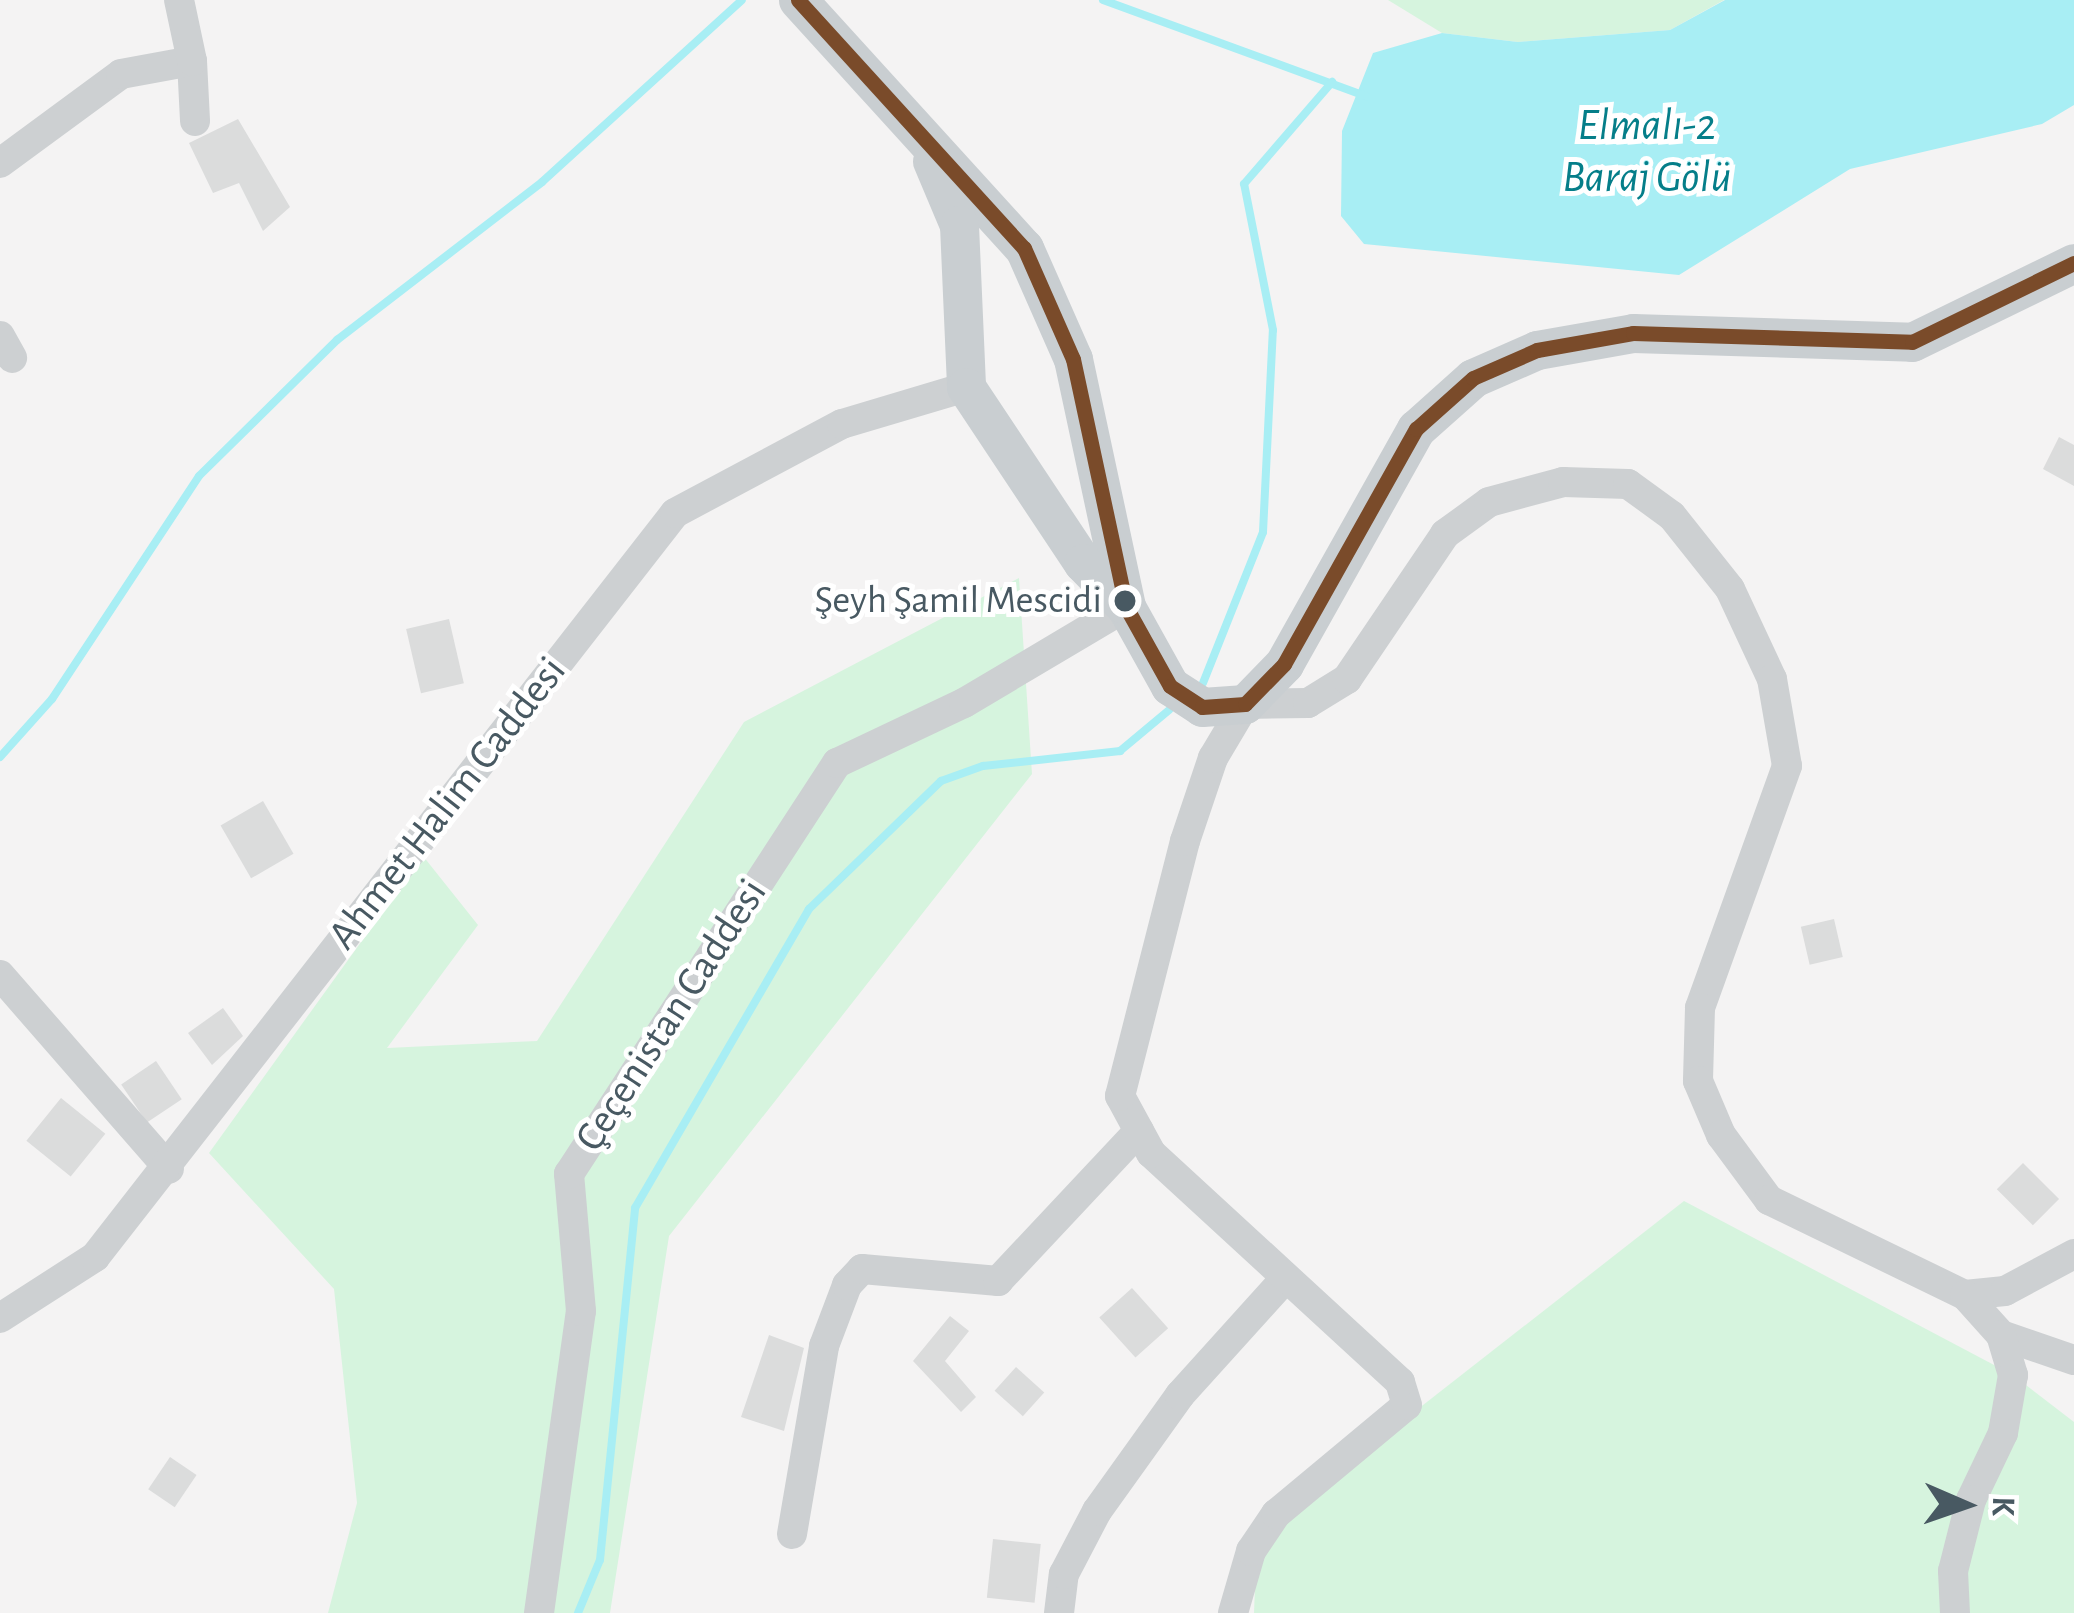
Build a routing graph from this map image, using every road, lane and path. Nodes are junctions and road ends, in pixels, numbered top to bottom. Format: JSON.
{"nodes":[{"id":1,"x":179,"y":0,"type":"edge"},
{"id":2,"x":798,"y":0,"type":"edge"},
{"id":3,"x":192,"y":62,"type":"junction"},
{"id":4,"x":195,"y":121,"type":"dead end"},
{"id":5,"x":917,"y":126,"type":"junction"},
{"id":6,"x":0,"y":163,"type":"edge"},
{"id":7,"x":2074,"y":263,"type":"edge"},
{"id":8,"x":966,"y":387,"type":"junction"},
{"id":9,"x":1126,"y":607,"type":"junction"},
{"id":10,"x":1245,"y":704,"type":"junction"},
{"id":11,"x":0,"y":975,"type":"edge"},
{"id":12,"x":1139,"y":1131,"type":"junction"},
{"id":13,"x":169,"y":1168,"type":"junction"},
{"id":14,"x":2074,"y":1254,"type":"edge"},
{"id":15,"x":1283,"y":1281,"type":"junction"},
{"id":16,"x":1965,"y":1295,"type":"junction"},
{"id":17,"x":0,"y":1318,"type":"edge"},
{"id":18,"x":2001,"y":1334,"type":"junction"},
{"id":19,"x":2074,"y":1360,"type":"edge"},
{"id":20,"x":792,"y":1534,"type":"dead end"},
{"id":21,"x":539,"y":1613,"type":"edge"},
{"id":22,"x":1058,"y":1613,"type":"edge"},
{"id":23,"x":1233,"y":1613,"type":"edge"},
{"id":24,"x":1955,"y":1613,"type":"edge"}],
"edges":[{"from":1,"to":3,"type":"street"},
{"from":2,"to":5,"type":"main road"},
{"from":3,"to":4,"type":"street"},
{"from":3,"to":6,"type":"street"},
{"from":5,"to":8,"type":"main road"},
{"from":5,"to":9,"type":"main road"},
{"from":7,"to":10,"type":"main road"},
{"from":8,"to":9,"type":"main road"},
{"from":8,"to":13,"type":"street","name":"Ahmet Halim Caddesi"},
{"from":9,"to":10,"type":"main road"},
{"from":9,"to":21,"type":"street","name":"Çeçenistan Caddesi"},
{"from":10,"to":12,"type":"street"},
{"from":10,"to":16,"type":"street"},
{"from":11,"to":13,"type":"street"},
{"from":12,"to":15,"type":"street"},
{"from":12,"to":20,"type":"street"},
{"from":13,"to":17,"type":"street","name":"Ahmet Halim Caddesi"},
{"from":14,"to":16,"type":"street"},
{"from":15,"to":22,"type":"street"},
{"from":15,"to":23,"type":"street"},
{"from":16,"to":18,"type":"street"},
{"from":18,"to":19,"type":"street"},
{"from":18,"to":24,"type":"street"}]}
